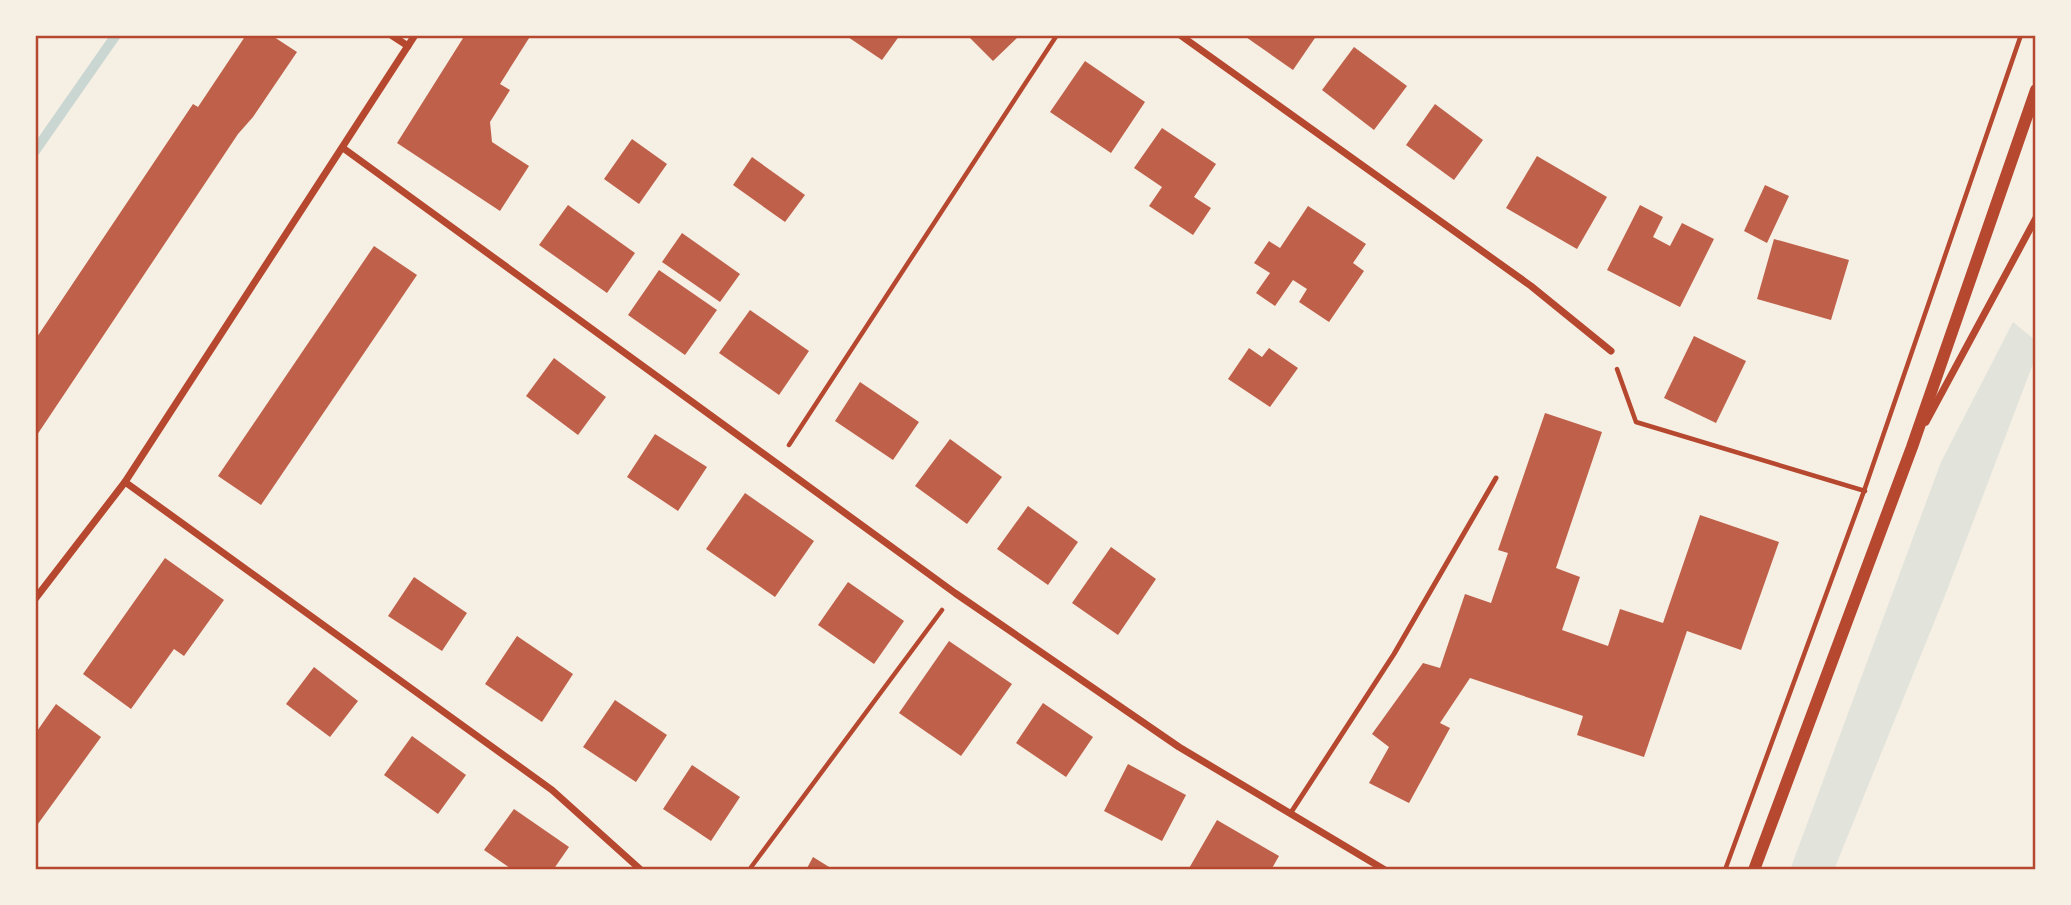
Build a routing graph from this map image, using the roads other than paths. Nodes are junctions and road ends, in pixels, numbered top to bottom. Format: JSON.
{"nodes":[{"id":1,"x":391,"y":35,"type":"edge"},
{"id":2,"x":415,"y":35,"type":"edge"},
{"id":3,"x":1180,"y":35,"type":"edge"},
{"id":4,"x":408,"y":46,"type":"junction"},
{"id":5,"x":2036,"y":90,"type":"edge"},
{"id":6,"x":343,"y":148,"type":"junction"},
{"id":7,"x":2036,"y":218,"type":"edge"},
{"id":8,"x":1611,"y":352,"type":"road end"},
{"id":9,"x":1912,"y":447,"type":"junction"},
{"id":10,"x":1496,"y":478,"type":"dead end"},
{"id":11,"x":125,"y":482,"type":"junction"},
{"id":12,"x":35,"y":599,"type":"edge"},
{"id":13,"x":1290,"y":814,"type":"junction"},
{"id":14,"x":641,"y":870,"type":"edge"},
{"id":15,"x":1385,"y":870,"type":"edge"},
{"id":16,"x":1754,"y":870,"type":"edge"}],
"edges":[{"from":1,"to":4,"type":"street"},
{"from":2,"to":4,"type":"street"},
{"from":3,"to":8,"type":"street"},
{"from":4,"to":6,"type":"street"},
{"from":5,"to":9,"type":"street"},
{"from":6,"to":11,"type":"street"},
{"from":6,"to":13,"type":"street"},
{"from":7,"to":9,"type":"street"},
{"from":9,"to":16,"type":"street"},
{"from":10,"to":13,"type":"lane"},
{"from":11,"to":12,"type":"street"},
{"from":11,"to":14,"type":"street"},
{"from":13,"to":15,"type":"street"}]}
